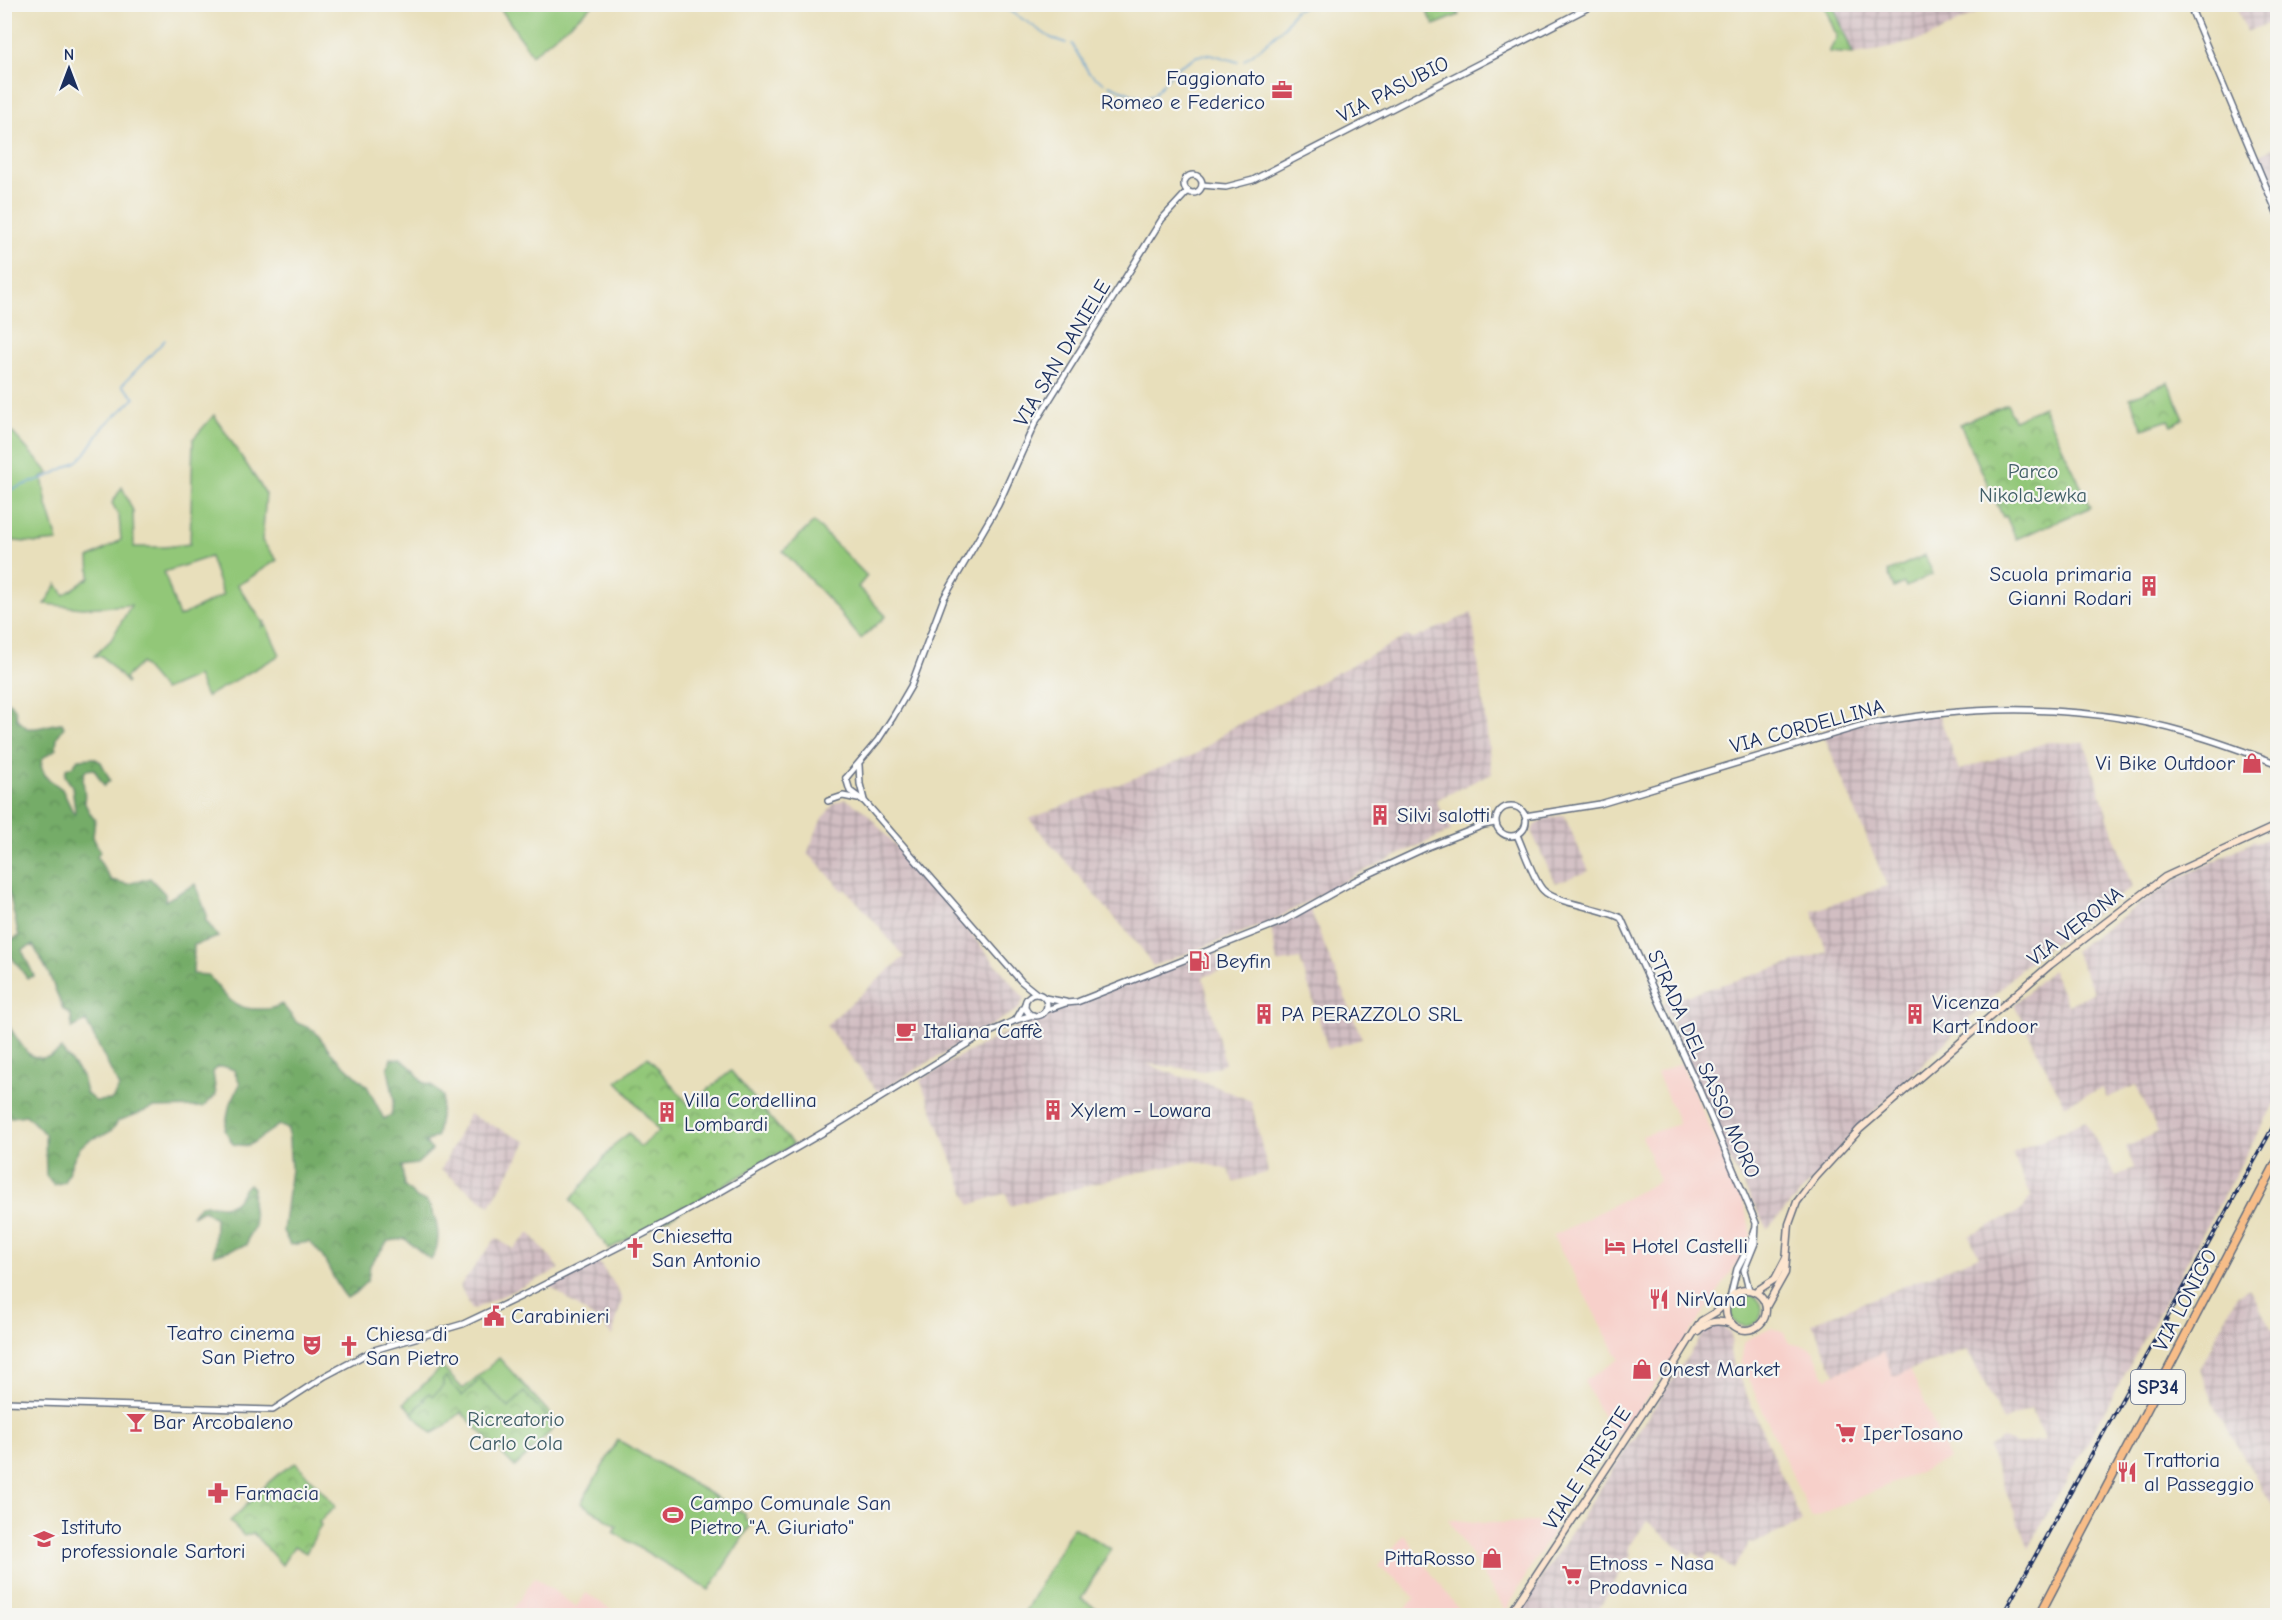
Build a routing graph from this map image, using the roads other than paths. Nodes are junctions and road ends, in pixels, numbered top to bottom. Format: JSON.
{"nodes":[{"id":1,"x":1596,"y":4,"type":"edge"},
{"id":2,"x":2189,"y":4,"type":"edge"},
{"id":3,"x":1202,"y":185,"type":"junction"},
{"id":4,"x":1188,"y":191,"type":"junction"},
{"id":5,"x":2277,"y":214,"type":"edge"},
{"id":6,"x":859,"y":764,"type":"junction"},
{"id":7,"x":2277,"y":764,"type":"edge"},
{"id":8,"x":846,"y":778,"type":"junction"},
{"id":9,"x":860,"y":784,"type":"junction"},
{"id":10,"x":828,"y":801,"type":"dead end"},
{"id":11,"x":865,"y":802,"type":"junction"},
{"id":12,"x":1525,"y":816,"type":"junction"},
{"id":13,"x":1495,"y":823,"type":"junction"},
{"id":14,"x":2277,"y":825,"type":"edge"},
{"id":15,"x":1517,"y":835,"type":"junction"},
{"id":16,"x":1021,"y":981,"type":"junction"},
{"id":17,"x":1037,"y":994,"type":"junction"},
{"id":18,"x":1045,"y":998,"type":"junction"},
{"id":19,"x":1026,"y":1002,"type":"junction"},
{"id":20,"x":1066,"y":1003,"type":"junction"},
{"id":21,"x":1046,"y":1010,"type":"junction"},
{"id":22,"x":1032,"y":1015,"type":"junction"},
{"id":23,"x":1016,"y":1020,"type":"junction"},
{"id":24,"x":1834,"y":1157,"type":"joint"},
{"id":25,"x":2277,"y":1159,"type":"edge"},
{"id":26,"x":1756,"y":1224,"type":"junction"},
{"id":27,"x":1787,"y":1257,"type":"junction"},
{"id":28,"x":1752,"y":1291,"type":"junction"},
{"id":29,"x":1729,"y":1299,"type":"junction"},
{"id":30,"x":1766,"y":1307,"type":"junction"},
{"id":31,"x":1732,"y":1324,"type":"junction"},
{"id":32,"x":1691,"y":1338,"type":"junction"},
{"id":33,"x":4,"y":1402,"type":"edge"},
{"id":34,"x":1509,"y":1616,"type":"edge"},
{"id":35,"x":2039,"y":1616,"type":"edge"}],
"edges":[{"from":1,"to":3,"type":"street","name":"VIA PASUBIO"},
{"from":2,"to":5,"type":"street"},
{"from":3,"to":4,"type":"street"},
{"from":3,"to":4,"type":"street"},
{"from":4,"to":6,"type":"street","name":"VIA SAN DANIELE"},
{"from":6,"to":8,"type":"street","name":"VIA SAN DANIELE"},
{"from":6,"to":9,"type":"street"},
{"from":7,"to":12,"type":"street","name":"VIA CORDELLINA"},
{"from":8,"to":9,"type":"street"},
{"from":8,"to":11,"type":"street"},
{"from":9,"to":11,"type":"street"},
{"from":10,"to":11,"type":"street"},
{"from":11,"to":16,"type":"street"},
{"from":12,"to":13,"type":"street","name":"VIA CORDELLINA"},
{"from":12,"to":15,"type":"street"},
{"from":13,"to":15,"type":"street"},
{"from":13,"to":20,"type":"street","name":"VIA CORDELLINA"},
{"from":14,"to":24,"type":"main road","name":"VIA VERONA"},
{"from":15,"to":26,"type":"street","name":"STRADA DEL SASSO MORO"},
{"from":16,"to":17,"type":"street"},
{"from":16,"to":19,"type":"street"},
{"from":17,"to":18,"type":"street"},
{"from":17,"to":19,"type":"street"},
{"from":18,"to":20,"type":"street"},
{"from":18,"to":21,"type":"street"},
{"from":19,"to":22,"type":"street"},
{"from":19,"to":23,"type":"street"},
{"from":20,"to":21,"type":"street","name":"VIA CORDELLINA"},
{"from":21,"to":22,"type":"street"},
{"from":22,"to":23,"type":"street"},
{"from":23,"to":33,"type":"street"},
{"from":24,"to":27,"type":"main road","name":"VIALE TRIESTE"},
{"from":25,"to":35,"type":"main road","name":"VIA LONIGO","number":"SP34"},
{"from":26,"to":28,"type":"street"},
{"from":26,"to":29,"type":"street"},
{"from":27,"to":28,"type":"main road","name":"VIALE TRIESTE"},
{"from":27,"to":30,"type":"main road","name":"VIALE TRIESTE"},
{"from":28,"to":29,"type":"main road","name":"VIALE TRIESTE"},
{"from":28,"to":30,"type":"main road"},
{"from":29,"to":31,"type":"main road"},
{"from":29,"to":32,"type":"main road","name":"VIALE TRIESTE"},
{"from":30,"to":31,"type":"main road","name":"VIALE TRIESTE"},
{"from":31,"to":32,"type":"main road","name":"VIALE TRIESTE"},
{"from":32,"to":34,"type":"main road","name":"VIALE TRIESTE"}]}
